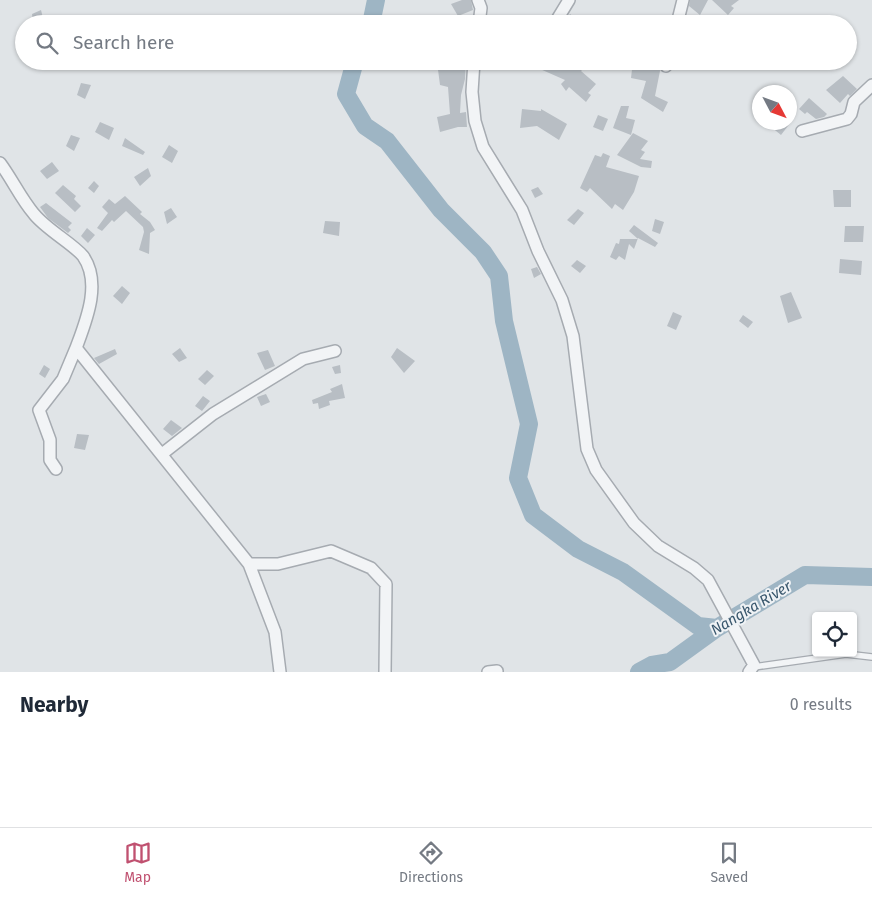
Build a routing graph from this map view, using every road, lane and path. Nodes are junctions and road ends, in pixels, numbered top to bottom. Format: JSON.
{"nodes":[{"id":1,"x":478,"y":0,"type":"edge"},
{"id":2,"x":568,"y":0,"type":"edge"},
{"id":3,"x":683,"y":0,"type":"edge"},
{"id":4,"x":480,"y":15,"type":"edge"},
{"id":5,"x":560,"y":15,"type":"edge"},
{"id":6,"x":679,"y":15,"type":"edge"},
{"id":7,"x":473,"y":70,"type":"edge"},
{"id":8,"x":872,"y":85,"type":"edge"},
{"id":9,"x":802,"y":131,"type":"dead end"},
{"id":10,"x":0,"y":163,"type":"edge"},
{"id":11,"x":76,"y":348,"type":"junction"},
{"id":12,"x":335,"y":351,"type":"dead end"},
{"id":13,"x":162,"y":454,"type":"junction"},
{"id":14,"x":56,"y":468,"type":"dead end"},
{"id":15,"x":249,"y":564,"type":"junction"},
{"id":16,"x":872,"y":657,"type":"edge"},
{"id":17,"x":752,"y":670,"type":"edge"},
{"id":18,"x":280,"y":672,"type":"edge"},
{"id":19,"x":385,"y":672,"type":"edge"}],
"edges":[{"from":1,"to":4,"type":"street"},
{"from":2,"to":5,"type":"street"},
{"from":3,"to":6,"type":"street"},
{"from":7,"to":17,"type":"street"},
{"from":8,"to":9,"type":"street"},
{"from":10,"to":11,"type":"street"},
{"from":11,"to":13,"type":"street"},
{"from":11,"to":14,"type":"street"},
{"from":12,"to":13,"type":"street"},
{"from":13,"to":15,"type":"street"},
{"from":15,"to":18,"type":"street"},
{"from":15,"to":19,"type":"street"},
{"from":16,"to":17,"type":"lane"}]}
